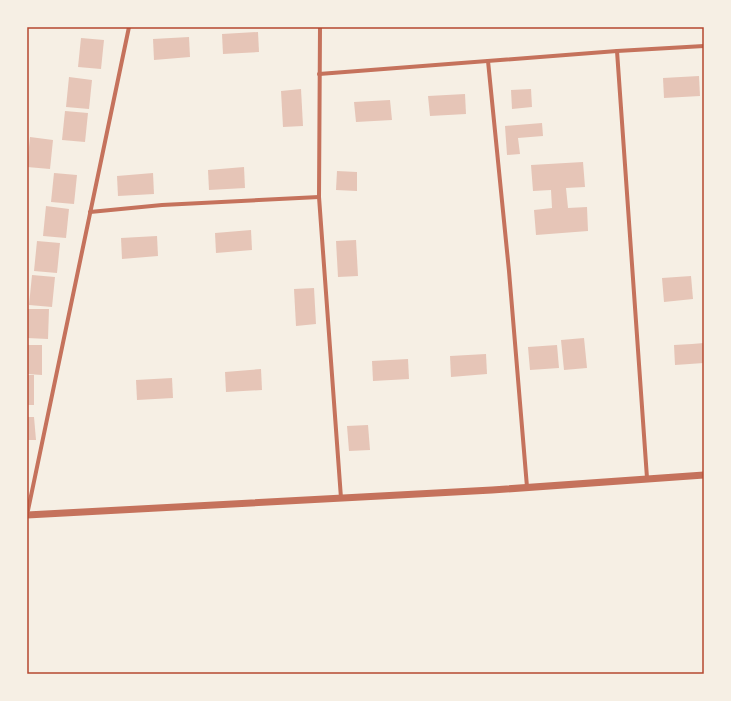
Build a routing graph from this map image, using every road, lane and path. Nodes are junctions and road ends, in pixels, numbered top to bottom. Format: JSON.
{"nodes":[{"id":1,"x":129,"y":27,"type":"edge"},
{"id":2,"x":320,"y":27,"type":"edge"},
{"id":3,"x":704,"y":46,"type":"edge"},
{"id":4,"x":617,"y":51,"type":"junction"},
{"id":5,"x":488,"y":61,"type":"junction"},
{"id":6,"x":319,"y":74,"type":"junction"},
{"id":7,"x":319,"y":197,"type":"junction"},
{"id":8,"x":90,"y":212,"type":"junction"},
{"id":9,"x":704,"y":475,"type":"edge"},
{"id":10,"x":647,"y":478,"type":"junction"},
{"id":11,"x":527,"y":487,"type":"junction"},
{"id":12,"x":341,"y":498,"type":"junction"},
{"id":13,"x":27,"y":515,"type":"edge"}],
"edges":[{"from":1,"to":8,"type":"street"},
{"from":2,"to":6,"type":"street"},
{"from":3,"to":4,"type":"street"},
{"from":4,"to":5,"type":"street"},
{"from":4,"to":10,"type":"street"},
{"from":5,"to":6,"type":"street"},
{"from":5,"to":11,"type":"street"},
{"from":6,"to":7,"type":"street"},
{"from":7,"to":8,"type":"street"},
{"from":7,"to":12,"type":"street"},
{"from":8,"to":13,"type":"street"},
{"from":9,"to":10,"type":"street"},
{"from":10,"to":11,"type":"street"},
{"from":11,"to":12,"type":"street"},
{"from":12,"to":13,"type":"street"}]}
